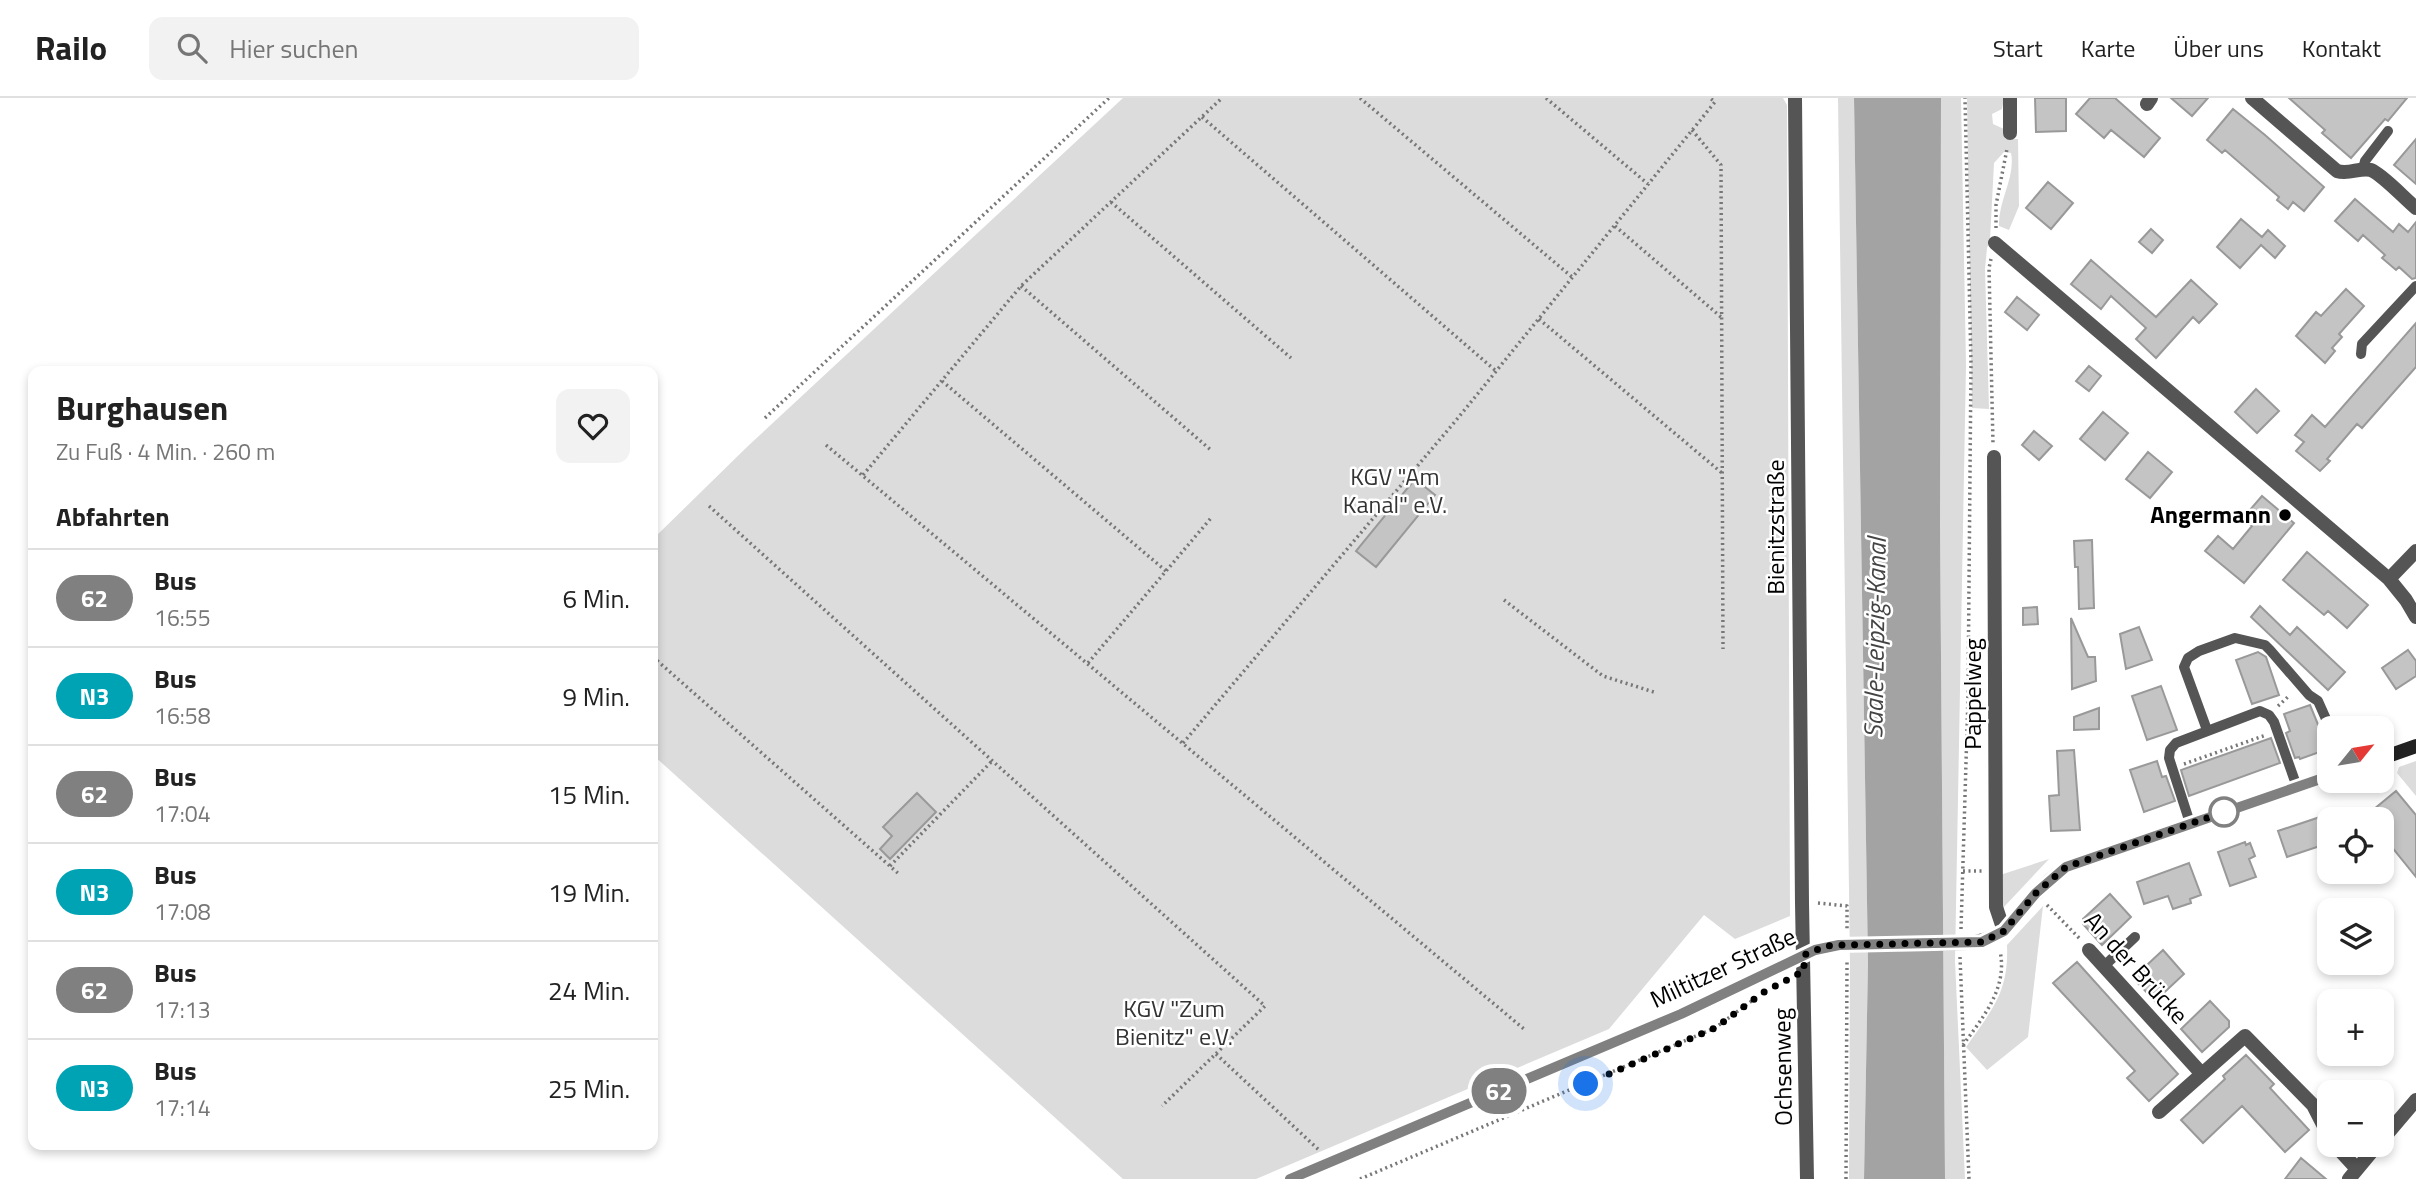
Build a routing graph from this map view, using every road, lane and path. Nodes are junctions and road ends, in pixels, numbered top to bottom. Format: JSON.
{"nodes":[{"id":1,"x":1109,"y":98,"type":"edge"},
{"id":2,"x":1222,"y":98,"type":"edge"},
{"id":3,"x":1360,"y":98,"type":"edge"},
{"id":4,"x":1546,"y":98,"type":"edge"},
{"id":5,"x":1710,"y":98,"type":"edge"},
{"id":6,"x":1795,"y":98,"type":"edge"},
{"id":7,"x":1965,"y":98,"type":"edge"},
{"id":8,"x":2010,"y":98,"type":"edge"},
{"id":9,"x":2252,"y":98,"type":"edge"},
{"id":10,"x":1202,"y":117,"type":"junction"},
{"id":11,"x":1692,"y":130,"type":"junction"},
{"id":12,"x":2388,"y":131,"type":"dead end"},
{"id":13,"x":2010,"y":133,"type":"joint"},
{"id":14,"x":2363,"y":169,"type":"junction"},
{"id":15,"x":1648,"y":184,"type":"junction"},
{"id":16,"x":1111,"y":202,"type":"junction"},
{"id":17,"x":2416,"y":208,"type":"edge"},
{"id":18,"x":1615,"y":226,"type":"junction"},
{"id":19,"x":1995,"y":243,"type":"junction"},
{"id":20,"x":1572,"y":278,"type":"junction"},
{"id":21,"x":1021,"y":286,"type":"junction"},
{"id":22,"x":2416,"y":286,"type":"edge"},
{"id":23,"x":1721,"y":317,"type":"junction"},
{"id":24,"x":1539,"y":319,"type":"junction"},
{"id":25,"x":2361,"y":354,"type":"dead end"},
{"id":26,"x":1291,"y":358,"type":"dead end"},
{"id":27,"x":1496,"y":371,"type":"junction"},
{"id":28,"x":942,"y":381,"type":"junction"},
{"id":29,"x":765,"y":418,"type":"dead end"},
{"id":30,"x":826,"y":444,"type":"dead end"},
{"id":31,"x":1212,"y":451,"type":"dead end"},
{"id":32,"x":1994,"y":457,"type":"joint"},
{"id":33,"x":1722,"y":474,"type":"junction"},
{"id":34,"x":863,"y":475,"type":"junction"},
{"id":35,"x":709,"y":506,"type":"dead end"},
{"id":36,"x":1211,"y":518,"type":"dead end"},
{"id":37,"x":2416,"y":551,"type":"edge"},
{"id":38,"x":1166,"y":571,"type":"junction"},
{"id":39,"x":2389,"y":579,"type":"junction"},
{"id":40,"x":1504,"y":600,"type":"dead end"},
{"id":41,"x":2416,"y":617,"type":"edge"},
{"id":42,"x":1723,"y":649,"type":"dead end"},
{"id":43,"x":658,"y":661,"type":"edge"},
{"id":44,"x":1087,"y":663,"type":"junction"},
{"id":45,"x":2300,"y":685,"type":"junction"},
{"id":46,"x":1657,"y":693,"type":"dead end"},
{"id":47,"x":2269,"y":715,"type":"junction"},
{"id":48,"x":2325,"y":716,"type":"edge"},
{"id":49,"x":2207,"y":730,"type":"junction"},
{"id":50,"x":2277,"y":731,"type":"junction"},
{"id":51,"x":1183,"y":743,"type":"junction"},
{"id":52,"x":2416,"y":747,"type":"edge"},
{"id":53,"x":2394,"y":754,"type":"edge"},
{"id":54,"x":992,"y":761,"type":"junction"},
{"id":55,"x":2172,"y":769,"type":"junction"},
{"id":56,"x":2317,"y":780,"type":"edge"},
{"id":57,"x":2297,"y":787,"type":"junction"},
{"id":58,"x":2190,"y":823,"type":"junction"},
{"id":59,"x":890,"y":866,"type":"junction"},
{"id":60,"x":900,"y":875,"type":"dead end"},
{"id":61,"x":2036,"y":893,"type":"junction"},
{"id":62,"x":1823,"y":904,"type":"dead end"},
{"id":63,"x":2000,"y":933,"type":"junction"},
{"id":64,"x":2135,"y":937,"type":"dead end"},
{"id":65,"x":1843,"y":939,"type":"junction"},
{"id":66,"x":1963,"y":943,"type":"junction"},
{"id":67,"x":2089,"y":950,"type":"joint"},
{"id":68,"x":1804,"y":955,"type":"junction"},
{"id":69,"x":1847,"y":961,"type":"dead end"},
{"id":70,"x":2103,"y":967,"type":"junction"},
{"id":71,"x":1764,"y":992,"type":"dead end"},
{"id":72,"x":1524,"y":1029,"type":"dead end"},
{"id":73,"x":1963,"y":1045,"type":"junction"},
{"id":74,"x":1216,"y":1054,"type":"junction"},
{"id":75,"x":2201,"y":1073,"type":"junction"},
{"id":76,"x":2416,"y":1100,"type":"edge"},
{"id":77,"x":1162,"y":1107,"type":"dead end"},
{"id":78,"x":2159,"y":1112,"type":"dead end"},
{"id":79,"x":2317,"y":1113,"type":"edge"},
{"id":80,"x":2394,"y":1126,"type":"edge"},
{"id":81,"x":2342,"y":1157,"type":"edge"},
{"id":82,"x":2367,"y":1157,"type":"edge"},
{"id":83,"x":1332,"y":1162,"type":"junction"},
{"id":84,"x":2353,"y":1174,"type":"edge"},
{"id":85,"x":1290,"y":1179,"type":"edge"},
{"id":86,"x":1360,"y":1179,"type":"edge"},
{"id":87,"x":1807,"y":1179,"type":"edge"},
{"id":88,"x":1846,"y":1179,"type":"edge"},
{"id":89,"x":1969,"y":1179,"type":"edge"}],
"edges":[{"from":1,"to":29,"type":"path"},
{"from":2,"to":10,"type":"path"},
{"from":3,"to":20,"type":"path"},
{"from":4,"to":15,"type":"path"},
{"from":5,"to":11,"type":"path"},
{"from":6,"to":68,"type":"street","name":"Bienitzstraße"},
{"from":7,"to":66,"type":"path"},
{"from":8,"to":13,"type":"street"},
{"from":9,"to":14,"type":"street"},
{"from":10,"to":16,"type":"path"},
{"from":10,"to":27,"type":"path"},
{"from":11,"to":15,"type":"path"},
{"from":11,"to":23,"type":"path"},
{"from":12,"to":14,"type":"lane"},
{"from":13,"to":19,"type":"path"},
{"from":14,"to":17,"type":"street"},
{"from":15,"to":18,"type":"path"},
{"from":16,"to":21,"type":"path"},
{"from":16,"to":26,"type":"path"},
{"from":18,"to":20,"type":"path"},
{"from":18,"to":23,"type":"path"},
{"from":19,"to":32,"type":"path"},
{"from":19,"to":39,"type":"street"},
{"from":20,"to":24,"type":"path"},
{"from":21,"to":28,"type":"path"},
{"from":21,"to":31,"type":"path"},
{"from":22,"to":25,"type":"lane"},
{"from":23,"to":33,"type":"path"},
{"from":24,"to":27,"type":"path"},
{"from":24,"to":33,"type":"path"},
{"from":27,"to":51,"type":"path"},
{"from":28,"to":34,"type":"path"},
{"from":28,"to":38,"type":"path"},
{"from":30,"to":34,"type":"path"},
{"from":32,"to":63,"type":"street","name":"Pappelweg"},
{"from":33,"to":42,"type":"path"},
{"from":34,"to":44,"type":"path"},
{"from":35,"to":54,"type":"path"},
{"from":36,"to":38,"type":"path"},
{"from":37,"to":39,"type":"street"},
{"from":38,"to":44,"type":"path"},
{"from":39,"to":41,"type":"street"},
{"from":40,"to":46,"type":"path"},
{"from":43,"to":59,"type":"path"},
{"from":44,"to":51,"type":"path"},
{"from":45,"to":47,"type":"path"},
{"from":45,"to":48,"type":"lane"},
{"from":45,"to":49,"type":"lane"},
{"from":47,"to":49,"type":"lane"},
{"from":47,"to":50,"type":"lane"},
{"from":49,"to":55,"type":"lane"},
{"from":50,"to":55,"type":"path"},
{"from":50,"to":57,"type":"lane"},
{"from":51,"to":72,"type":"path"},
{"from":52,"to":53,"type":"street"},
{"from":54,"to":59,"type":"path"},
{"from":54,"to":74,"type":"path"},
{"from":55,"to":58,"type":"lane"},
{"from":56,"to":57,"type":"street"},
{"from":57,"to":58,"type":"street"},
{"from":58,"to":61,"type":"street"},
{"from":59,"to":60,"type":"path"},
{"from":61,"to":63,"type":"street"},
{"from":61,"to":67,"type":"path","name":"An der Brücke"},
{"from":62,"to":65,"type":"path"},
{"from":63,"to":66,"type":"street","name":"Miltitzer Straße"},
{"from":63,"to":73,"type":"path"},
{"from":64,"to":70,"type":"lane"},
{"from":65,"to":66,"type":"street","name":"Miltitzer Straße","bridge":true},
{"from":65,"to":68,"type":"street","name":"Miltitzer Straße"},
{"from":66,"to":73,"type":"path"},
{"from":67,"to":70,"type":"street","name":"An der Brücke"},
{"from":68,"to":83,"type":"street","name":"Miltitzer Straße"},
{"from":68,"to":87,"type":"street","name":"Ochsenweg"},
{"from":69,"to":88,"type":"path"},
{"from":70,"to":75,"type":"street","name":"An der Brücke"},
{"from":71,"to":86,"type":"path"},
{"from":73,"to":89,"type":"path"},
{"from":74,"to":77,"type":"path"},
{"from":74,"to":83,"type":"path"},
{"from":75,"to":78,"type":"street"},
{"from":75,"to":79,"type":"street"},
{"from":76,"to":80,"type":"street"},
{"from":81,"to":84,"type":"street"},
{"from":82,"to":84,"type":"street"},
{"from":83,"to":85,"type":"street","name":"Miltitzer Straße"}]}
